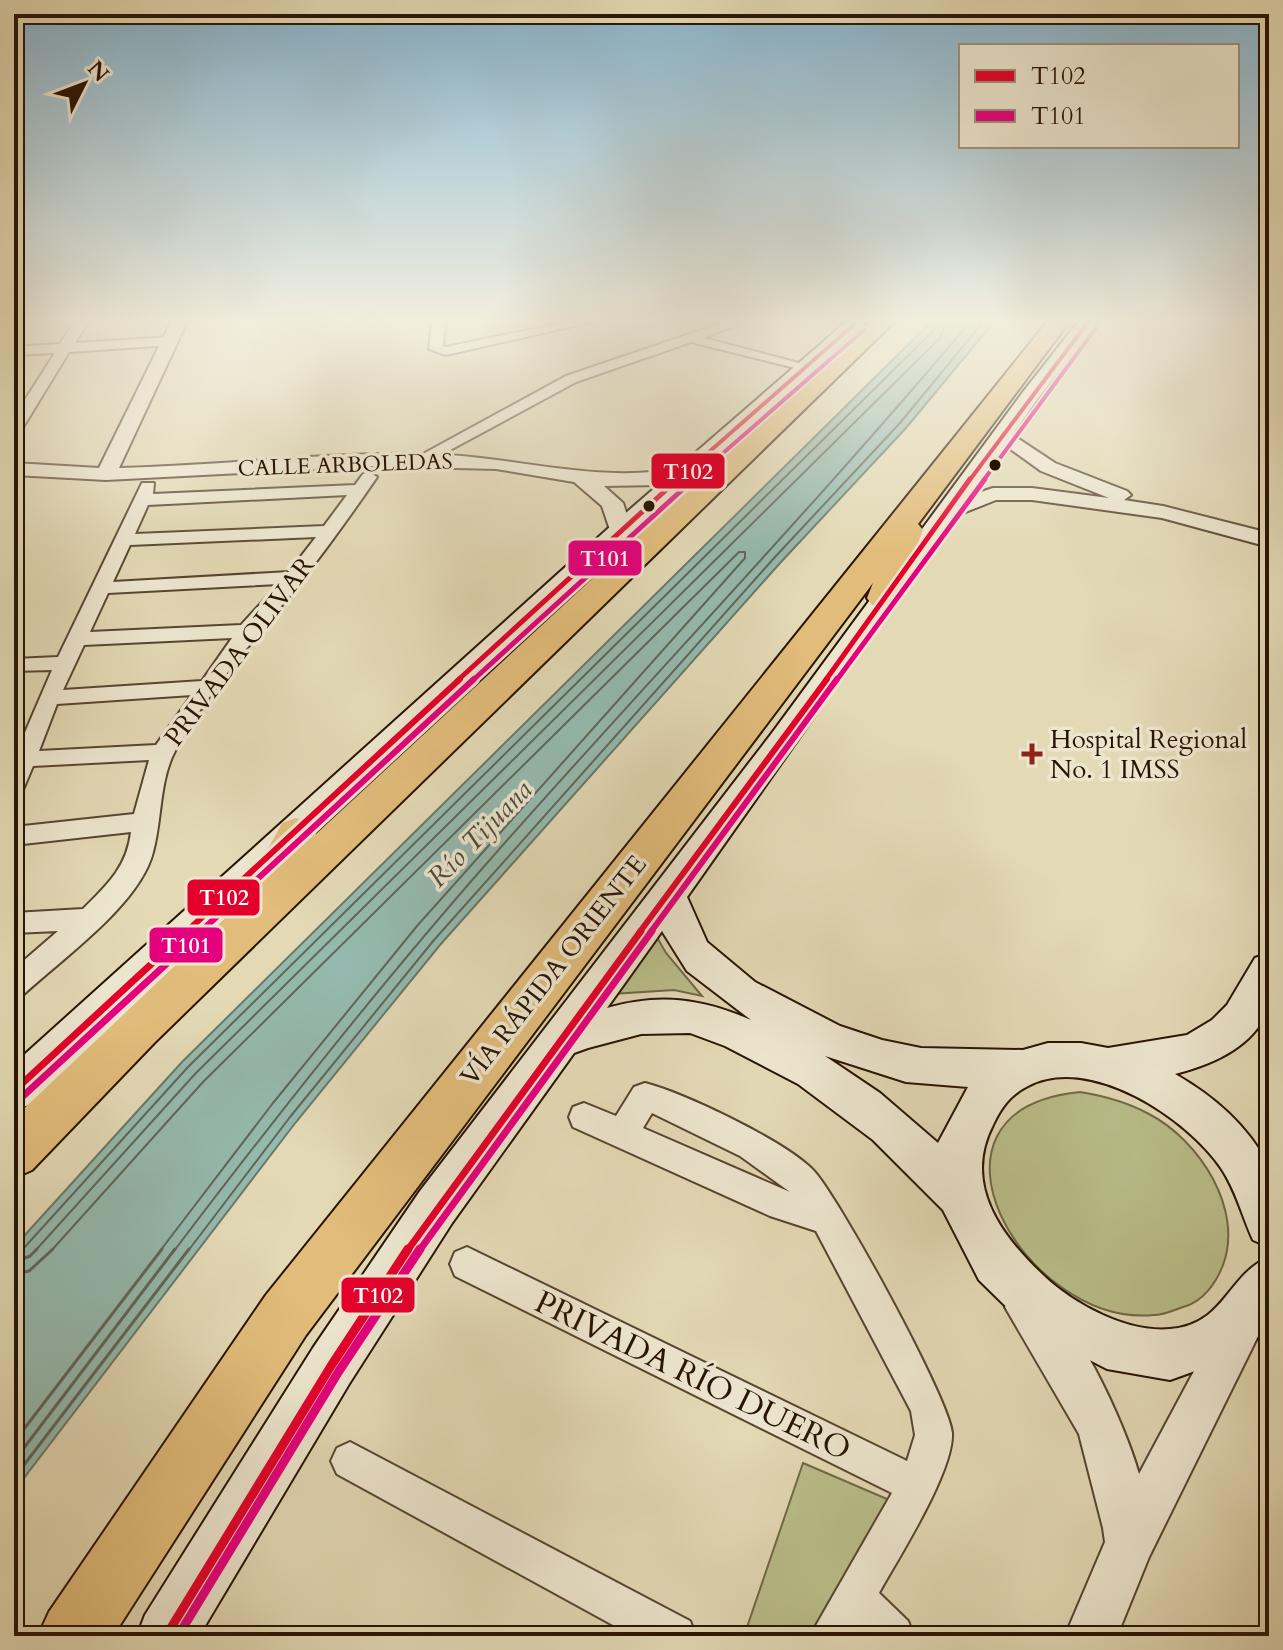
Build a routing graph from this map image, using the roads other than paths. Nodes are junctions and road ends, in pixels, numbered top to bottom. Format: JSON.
{"nodes":[{"id":1,"x":143,"y":399,"type":"edge"},
{"id":2,"x":534,"y":399,"type":"edge"},
{"id":3,"x":770,"y":399,"type":"edge"},
{"id":4,"x":802,"y":399,"type":"edge"},
{"id":5,"x":1006,"y":399,"type":"edge"},
{"id":6,"x":1029,"y":399,"type":"edge"},
{"id":7,"x":19,"y":412,"type":"edge"},
{"id":8,"x":14,"y":429,"type":"edge"},
{"id":9,"x":1002,"y":434,"type":"junction"},
{"id":10,"x":420,"y":460,"type":"junction"},
{"id":11,"x":1048,"y":467,"type":"junction"},
{"id":12,"x":14,"y":469,"type":"edge"},
{"id":13,"x":685,"y":473,"type":"junction"},
{"id":14,"x":106,"y":474,"type":"junction"},
{"id":15,"x":582,"y":478,"type":"junction"},
{"id":16,"x":1032,"y":494,"type":"junction"},
{"id":17,"x":936,"y":502,"type":"junction"},
{"id":18,"x":1163,"y":512,"type":"junction"},
{"id":19,"x":621,"y":530,"type":"junction"},
{"id":20,"x":327,"y":531,"type":"junction"},
{"id":21,"x":121,"y":540,"type":"junction"},
{"id":22,"x":1269,"y":540,"type":"edge"},
{"id":23,"x":295,"y":577,"type":"junction"},
{"id":24,"x":101,"y":588,"type":"junction"},
{"id":25,"x":883,"y":598,"type":"joint"},
{"id":26,"x":247,"y":631,"type":"junction"},
{"id":27,"x":77,"y":639,"type":"junction"},
{"id":28,"x":63,"y":669,"type":"junction"},
{"id":29,"x":22,"y":672,"type":"edge"},
{"id":30,"x":206,"y":687,"type":"junction"},
{"id":31,"x":49,"y":698,"type":"junction"},
{"id":32,"x":163,"y":752,"type":"junction"},
{"id":33,"x":25,"y":759,"type":"junction"},
{"id":34,"x":14,"y":786,"type":"edge"},
{"id":35,"x":144,"y":822,"type":"junction"},
{"id":36,"x":296,"y":833,"type":"junction"},
{"id":37,"x":14,"y":836,"type":"edge"},
{"id":38,"x":668,"y":895,"type":"junction"},
{"id":39,"x":90,"y":919,"type":"junction"},
{"id":40,"x":14,"y":923,"type":"edge"},
{"id":41,"x":1269,"y":969,"type":"edge"},
{"id":42,"x":14,"y":986,"type":"edge"},
{"id":43,"x":137,"y":1029,"type":"junction"},
{"id":44,"x":562,"y":1040,"type":"junction"},
{"id":45,"x":1106,"y":1065,"type":"junction"},
{"id":46,"x":1024,"y":1068,"type":"junction"},
{"id":47,"x":584,"y":1117,"type":"dead end"},
{"id":48,"x":21,"y":1127,"type":"edge"},
{"id":49,"x":622,"y":1134,"type":"junction"},
{"id":50,"x":962,"y":1198,"type":"junction"},
{"id":51,"x":827,"y":1218,"type":"junction"},
{"id":52,"x":1269,"y":1224,"type":"edge"},
{"id":53,"x":467,"y":1264,"type":"dead end"},
{"id":54,"x":1269,"y":1281,"type":"edge"},
{"id":55,"x":1013,"y":1285,"type":"junction"},
{"id":56,"x":1239,"y":1330,"type":"junction"},
{"id":57,"x":350,"y":1461,"type":"dead end"},
{"id":58,"x":918,"y":1486,"type":"junction"},
{"id":59,"x":1130,"y":1542,"type":"junction"},
{"id":60,"x":855,"y":1598,"type":"junction"},
{"id":61,"x":73,"y":1636,"type":"edge"},
{"id":62,"x":166,"y":1636,"type":"edge"},
{"id":63,"x":675,"y":1636,"type":"edge"},
{"id":64,"x":831,"y":1636,"type":"edge"},
{"id":65,"x":893,"y":1636,"type":"edge"},
{"id":66,"x":1091,"y":1636,"type":"edge"}],
"edges":[{"from":1,"to":14,"type":"street"},
{"from":2,"to":10,"type":"street"},
{"from":3,"to":13,"type":"main road"},
{"from":4,"to":43,"type":"highway"},
{"from":5,"to":17,"type":"highway","name":"VÍA RÁPIDA ORIENTE"},
{"from":6,"to":9,"type":"main road"},
{"from":7,"to":8,"type":"street"},
{"from":9,"to":11,"type":"street"},
{"from":9,"to":17,"type":"main road"},
{"from":10,"to":14,"type":"street","name":"CALLE ARBOLEDAS"},
{"from":10,"to":15,"type":"street","name":"CALLE ARBOLEDAS"},
{"from":11,"to":16,"type":"street"},
{"from":11,"to":18,"type":"street"},
{"from":12,"to":14,"type":"street","name":"CALLE ARBOLEDAS"},
{"from":13,"to":15,"type":"street","name":"CALLE ARBOLEDAS"},
{"from":13,"to":19,"type":"main road"},
{"from":15,"to":19,"type":"street","name":"CALLE ARBOLEDAS"},
{"from":16,"to":17,"type":"street"},
{"from":16,"to":18,"type":"street"},
{"from":17,"to":25,"type":"highway"},
{"from":17,"to":61,"type":"highway","name":"VÍA RÁPIDA ORIENTE"},
{"from":18,"to":22,"type":"street"},
{"from":19,"to":36,"type":"main road"},
{"from":20,"to":21,"type":"street"},
{"from":20,"to":21,"type":"street","name":"PRIVADA OLIVAR"},
{"from":20,"to":23,"type":"street","name":"PRIVADA OLIVAR"},
{"from":21,"to":24,"type":"street","name":"PRIVADA OLIVAR"},
{"from":23,"to":24,"type":"street"},
{"from":23,"to":26,"type":"street","name":"PRIVADA OLIVAR"},
{"from":24,"to":27,"type":"street","name":"PRIVADA OLIVAR"},
{"from":25,"to":38,"type":"main road"},
{"from":26,"to":27,"type":"street"},
{"from":26,"to":30,"type":"street","name":"PRIVADA OLIVAR"},
{"from":27,"to":28,"type":"street","name":"PRIVADA OLIVAR"},
{"from":28,"to":29,"type":"street"},
{"from":28,"to":31,"type":"street","name":"PRIVADA OLIVAR"},
{"from":30,"to":31,"type":"street"},
{"from":30,"to":32,"type":"street","name":"PRIVADA OLIVAR"},
{"from":31,"to":33,"type":"street","name":"PRIVADA OLIVAR"},
{"from":32,"to":33,"type":"street"},
{"from":32,"to":35,"type":"street","name":"PRIVADA OLIVAR"},
{"from":33,"to":34,"type":"street","name":"PRIVADA OLIVAR"},
{"from":35,"to":37,"type":"street"},
{"from":35,"to":39,"type":"street","name":"PRIVADA OLIVAR"},
{"from":36,"to":43,"type":"highway"},
{"from":36,"to":48,"type":"main road"},
{"from":38,"to":44,"type":"main road"},
{"from":38,"to":46,"type":"main road"},
{"from":39,"to":40,"type":"street"},
{"from":39,"to":42,"type":"street","name":"PRIVADA OLIVAR"},
{"from":41,"to":45,"type":"main road"},
{"from":43,"to":48,"type":"highway"},
{"from":44,"to":50,"type":"main road"},
{"from":44,"to":62,"type":"main road"},
{"from":45,"to":46,"type":"main road"},
{"from":45,"to":52,"type":"main road"},
{"from":46,"to":50,"type":"main road"},
{"from":47,"to":49,"type":"street"},
{"from":49,"to":51,"type":"street"},
{"from":49,"to":51,"type":"street"},
{"from":50,"to":55,"type":"main road"},
{"from":51,"to":58,"type":"street"},
{"from":53,"to":58,"type":"street","name":"PRIVADA RÍO DUERO"},
{"from":54,"to":56,"type":"main road"},
{"from":55,"to":56,"type":"main road"},
{"from":55,"to":59,"type":"street"},
{"from":56,"to":59,"type":"street"},
{"from":57,"to":63,"type":"street"},
{"from":58,"to":60,"type":"street"},
{"from":59,"to":66,"type":"street"},
{"from":60,"to":64,"type":"street"},
{"from":60,"to":65,"type":"street"}]}
